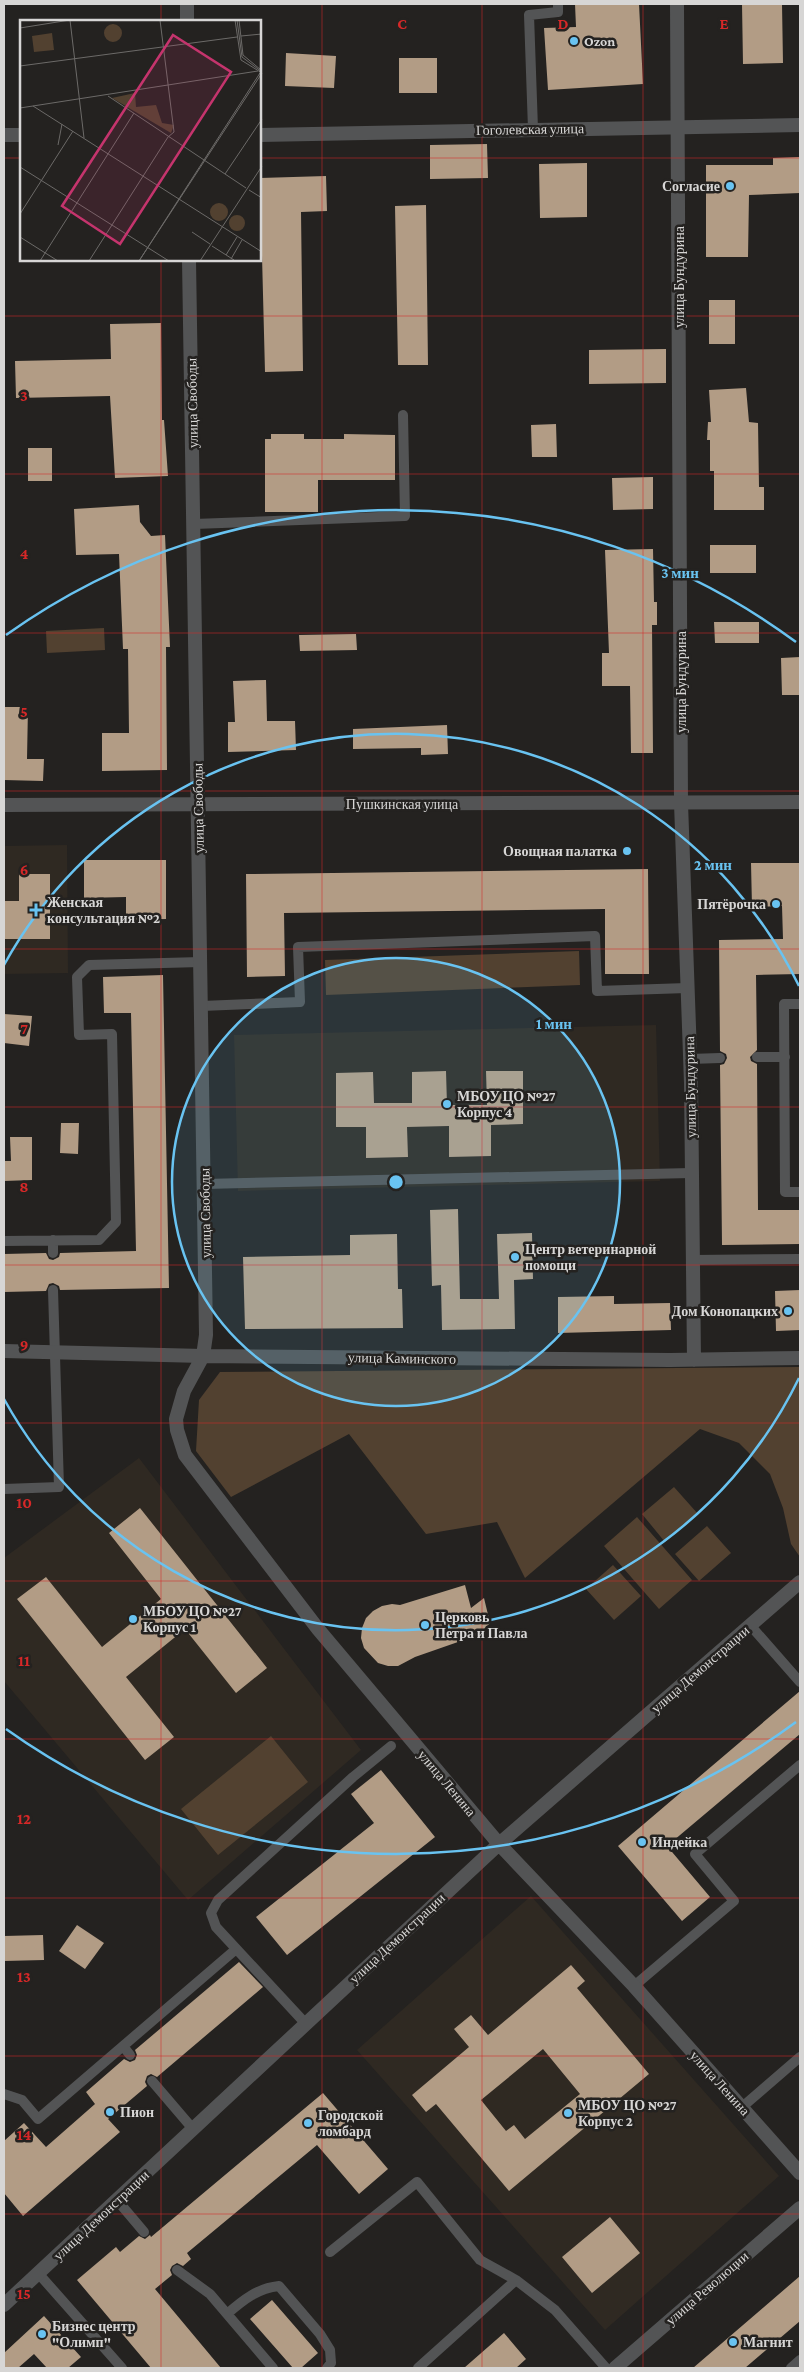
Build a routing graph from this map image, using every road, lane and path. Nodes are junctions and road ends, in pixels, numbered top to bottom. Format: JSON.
{"nodes":[{"id":1,"x":187,"y":4,"type":"edge"},
{"id":2,"x":558,"y":4,"type":"edge"},
{"id":3,"x":677,"y":4,"type":"edge"},
{"id":4,"x":187,"y":20,"type":"edge"},
{"id":5,"x":800,"y":124,"type":"edge"},
{"id":6,"x":678,"y":126,"type":"junction"},
{"id":7,"x":533,"y":129,"type":"junction"},
{"id":8,"x":4,"y":135,"type":"edge"},
{"id":9,"x":20,"y":135,"type":"edge"},
{"id":10,"x":261,"y":135,"type":"edge"},
{"id":11,"x":189,"y":261,"type":"edge"},
{"id":12,"x":403,"y":415,"type":"dead end"},
{"id":13,"x":194,"y":524,"type":"junction"},
{"id":14,"x":800,"y":802,"type":"edge"},
{"id":15,"x":681,"y":803,"type":"junction"},
{"id":16,"x":198,"y":804,"type":"junction"},
{"id":17,"x":4,"y":805,"type":"edge"},
{"id":18,"x":201,"y":962,"type":"junction"},
{"id":19,"x":688,"y":988,"type":"junction"},
{"id":20,"x":800,"y":1004,"type":"edge"},
{"id":21,"x":202,"y":1006,"type":"junction"},
{"id":22,"x":757,"y":1057,"type":"dead end"},
{"id":23,"x":784,"y":1057,"type":"junction"},
{"id":24,"x":720,"y":1058,"type":"dead end"},
{"id":25,"x":690,"y":1059,"type":"junction"},
{"id":26,"x":692,"y":1173,"type":"junction"},
{"id":27,"x":204,"y":1184,"type":"junction"},
{"id":28,"x":800,"y":1192,"type":"edge"},
{"id":29,"x":53,"y":1240,"type":"junction"},
{"id":30,"x":4,"y":1242,"type":"edge"},
{"id":31,"x":54,"y":1253,"type":"dead end"},
{"id":32,"x":800,"y":1259,"type":"edge"},
{"id":33,"x":693,"y":1260,"type":"junction"},
{"id":34,"x":53,"y":1290,"type":"dead end"},
{"id":35,"x":4,"y":1352,"type":"edge"},
{"id":36,"x":55,"y":1353,"type":"junction"},
{"id":37,"x":203,"y":1356,"type":"junction"},
{"id":38,"x":800,"y":1358,"type":"edge"},
{"id":39,"x":694,"y":1360,"type":"junction"},
{"id":40,"x":4,"y":1489,"type":"edge"},
{"id":41,"x":800,"y":1582,"type":"edge"},
{"id":42,"x":750,"y":1625,"type":"junction"},
{"id":43,"x":800,"y":1682,"type":"edge"},
{"id":44,"x":391,"y":1746,"type":"dead end"},
{"id":45,"x":800,"y":1765,"type":"edge"},
{"id":46,"x":499,"y":1844,"type":"junction"},
{"id":47,"x":236,"y":1950,"type":"junction"},
{"id":48,"x":634,"y":1986,"type":"junction"},
{"id":49,"x":306,"y":2024,"type":"junction"},
{"id":50,"x":123,"y":2046,"type":"junction"},
{"id":51,"x":130,"y":2054,"type":"dead end"},
{"id":52,"x":800,"y":2057,"type":"edge"},
{"id":53,"x":152,"y":2081,"type":"dead end"},
{"id":54,"x":4,"y":2094,"type":"edge"},
{"id":55,"x":741,"y":2108,"type":"junction"},
{"id":56,"x":193,"y":2129,"type":"junction"},
{"id":57,"x":800,"y":2173,"type":"edge"},
{"id":58,"x":117,"y":2200,"type":"junction"},
{"id":59,"x":800,"y":2208,"type":"edge"},
{"id":60,"x":144,"y":2232,"type":"dead end"},
{"id":61,"x":330,"y":2252,"type":"dead end"},
{"id":62,"x":177,"y":2270,"type":"dead end"},
{"id":63,"x":38,"y":2273,"type":"junction"},
{"id":64,"x":516,"y":2280,"type":"junction"},
{"id":65,"x":4,"y":2305,"type":"edge"},
{"id":66,"x":227,"y":2314,"type":"junction"},
{"id":67,"x":800,"y":2360,"type":"edge"},
{"id":68,"x":122,"y":2368,"type":"edge"},
{"id":69,"x":274,"y":2368,"type":"edge"},
{"id":70,"x":327,"y":2368,"type":"edge"},
{"id":71,"x":418,"y":2368,"type":"edge"},
{"id":72,"x":606,"y":2368,"type":"edge"},
{"id":73,"x":614,"y":2368,"type":"edge"},
{"id":74,"x":791,"y":2368,"type":"edge"}],
"edges":[{"from":1,"to":4,"type":"street"},
{"from":2,"to":7,"type":"lane"},
{"from":3,"to":6,"type":"street","name":"улица Бундурина"},
{"from":5,"to":6,"type":"street","name":"Гоголевская улица"},
{"from":6,"to":7,"type":"street","name":"Гоголевская улица"},
{"from":6,"to":15,"type":"street","name":"улица Бундурина"},
{"from":7,"to":10,"type":"street","name":"Гоголевская улица"},
{"from":8,"to":9,"type":"street"},
{"from":11,"to":13,"type":"street","name":"улица Свободы"},
{"from":12,"to":13,"type":"lane"},
{"from":13,"to":16,"type":"street","name":"улица Свободы"},
{"from":14,"to":15,"type":"street","name":"Пушкинская улица"},
{"from":15,"to":16,"type":"street","name":"Пушкинская улица"},
{"from":15,"to":19,"type":"street","name":"улица Бундурина"},
{"from":16,"to":17,"type":"street","name":"Пушкинская улица"},
{"from":16,"to":18,"type":"street","name":"улица Свободы"},
{"from":18,"to":21,"type":"street","name":"улица Свободы"},
{"from":18,"to":29,"type":"lane"},
{"from":19,"to":21,"type":"lane"},
{"from":19,"to":25,"type":"street","name":"улица Бундурина"},
{"from":20,"to":23,"type":"lane"},
{"from":21,"to":27,"type":"street","name":"улица Свободы"},
{"from":22,"to":23,"type":"lane"},
{"from":23,"to":28,"type":"lane"},
{"from":24,"to":25,"type":"lane"},
{"from":25,"to":26,"type":"street","name":"улица Бундурина"},
{"from":26,"to":27,"type":"lane"},
{"from":26,"to":33,"type":"street","name":"улица Бундурина"},
{"from":27,"to":37,"type":"street","name":"улица Свободы"},
{"from":29,"to":30,"type":"lane"},
{"from":29,"to":31,"type":"lane"},
{"from":32,"to":33,"type":"lane"},
{"from":33,"to":39,"type":"street","name":"улица Бундурина"},
{"from":34,"to":36,"type":"lane"},
{"from":35,"to":36,"type":"street","name":"улица Каминского"},
{"from":36,"to":37,"type":"street","name":"улица Каминского"},
{"from":36,"to":40,"type":"lane"},
{"from":37,"to":39,"type":"street","name":"улица Каминского"},
{"from":37,"to":46,"type":"street","name":"улица Ленина"},
{"from":38,"to":39,"type":"street","name":"улица Каминского"},
{"from":41,"to":42,"type":"street","name":"улица Демонстрации"},
{"from":42,"to":43,"type":"lane"},
{"from":42,"to":46,"type":"street","name":"улица Демонстрации"},
{"from":44,"to":47,"type":"lane"},
{"from":45,"to":48,"type":"lane"},
{"from":46,"to":48,"type":"street","name":"улица Ленина"},
{"from":46,"to":49,"type":"street","name":"улица Демонстрации"},
{"from":47,"to":49,"type":"lane"},
{"from":47,"to":50,"type":"lane"},
{"from":48,"to":55,"type":"street","name":"улица Ленина"},
{"from":49,"to":56,"type":"street","name":"улица Демонстрации"},
{"from":50,"to":51,"type":"lane"},
{"from":50,"to":54,"type":"lane"},
{"from":52,"to":55,"type":"lane"},
{"from":53,"to":56,"type":"lane"},
{"from":55,"to":57,"type":"street","name":"улица Ленина"},
{"from":56,"to":58,"type":"street","name":"улица Демонстрации"},
{"from":58,"to":60,"type":"lane"},
{"from":58,"to":63,"type":"street","name":"улица Демонстрации"},
{"from":59,"to":73,"type":"street","name":"улица Революции"},
{"from":61,"to":64,"type":"lane"},
{"from":62,"to":66,"type":"lane"},
{"from":63,"to":65,"type":"street","name":"улица Демонстрации"},
{"from":63,"to":68,"type":"lane"},
{"from":64,"to":71,"type":"lane"},
{"from":64,"to":72,"type":"lane"},
{"from":66,"to":69,"type":"lane"},
{"from":66,"to":70,"type":"lane"},
{"from":67,"to":74,"type":"lane"}]}
